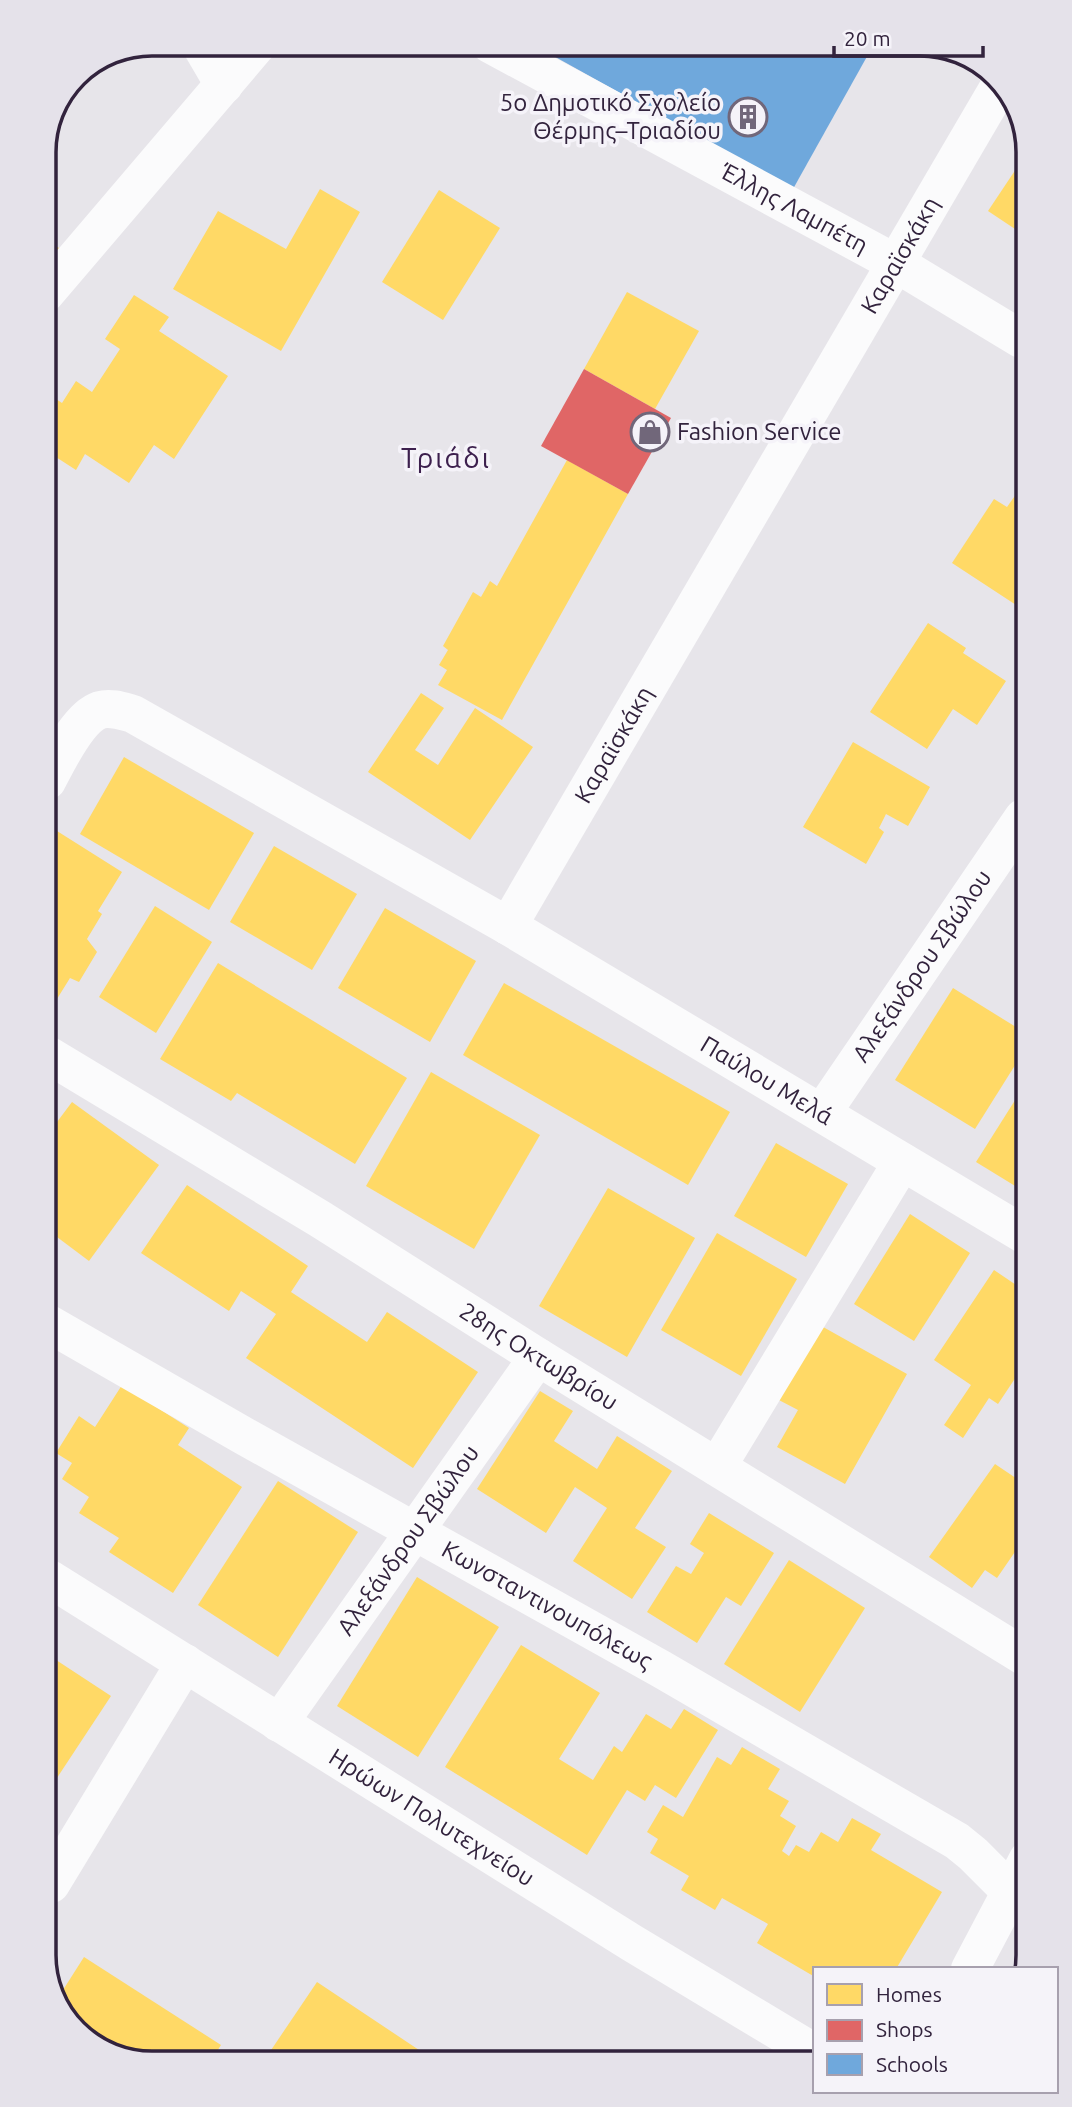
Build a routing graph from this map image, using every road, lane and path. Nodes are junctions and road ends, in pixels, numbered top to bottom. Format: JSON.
{"nodes":[{"id":1,"x":207,"y":56,"type":"edge"},
{"id":2,"x":248,"y":56,"type":"edge"},
{"id":3,"x":512,"y":56,"type":"edge"},
{"id":4,"x":223,"y":85,"type":"junction"},
{"id":5,"x":995,"y":93,"type":"edge"},
{"id":6,"x":897,"y":264,"type":"junction"},
{"id":7,"x":56,"y":281,"type":"edge"},
{"id":8,"x":1016,"y":336,"type":"edge"},
{"id":9,"x":56,"y":766,"type":"edge"},
{"id":10,"x":1016,"y":828,"type":"edge"},
{"id":11,"x":508,"y":926,"type":"junction"},
{"id":12,"x":56,"y":1060,"type":"edge"},
{"id":13,"x":822,"y":1113,"type":"junction"},
{"id":14,"x":902,"y":1162,"type":"junction"},
{"id":15,"x":1016,"y":1230,"type":"edge"},
{"id":16,"x":56,"y":1328,"type":"edge"},
{"id":17,"x":538,"y":1357,"type":"junction"},
{"id":18,"x":717,"y":1467,"type":"junction"},
{"id":19,"x":413,"y":1532,"type":"junction"},
{"id":20,"x":56,"y":1583,"type":"edge"},
{"id":21,"x":1016,"y":1651,"type":"edge"},
{"id":22,"x":185,"y":1663,"type":"junction"},
{"id":23,"x":279,"y":1723,"type":"junction"},
{"id":24,"x":56,"y":1876,"type":"edge"},
{"id":25,"x":1016,"y":1883,"type":"edge"},
{"id":26,"x":1016,"y":1896,"type":"edge"},
{"id":27,"x":971,"y":1967,"type":"edge"},
{"id":28,"x":812,"y":2051,"type":"edge"}],
"edges":[{"from":1,"to":4,"type":"street"},
{"from":2,"to":4,"type":"street"},
{"from":3,"to":6,"type":"street","name":"Έλλης Λαμπέτη"},
{"from":4,"to":7,"type":"street"},
{"from":5,"to":6,"type":"street","name":"Καραϊσκάκη"},
{"from":6,"to":8,"type":"street","name":"Έλλης Λαμπέτη"},
{"from":6,"to":11,"type":"street","name":"Καραϊσκάκη"},
{"from":9,"to":11,"type":"street"},
{"from":10,"to":13,"type":"street","name":"Αλεξάνδρου Σβώλου"},
{"from":11,"to":13,"type":"street","name":"Παύλου Μελά"},
{"from":12,"to":17,"type":"street","name":"28ης Οκτωβρίου"},
{"from":13,"to":14,"type":"street","name":"Παύλου Μελά"},
{"from":14,"to":15,"type":"street","name":"Παύλου Μελά"},
{"from":14,"to":18,"type":"street"},
{"from":16,"to":19,"type":"street","name":"Κωνσταντινουπόλεως"},
{"from":17,"to":18,"type":"street","name":"28ης Οκτωβρίου"},
{"from":17,"to":19,"type":"street","name":"Αλεξάνδρου Σβώλου"},
{"from":18,"to":21,"type":"street","name":"28ης Οκτωβρίου"},
{"from":19,"to":23,"type":"street","name":"Αλεξάνδρου Σβώλου"},
{"from":19,"to":25,"type":"street","name":"Κωνσταντινουπόλεως"},
{"from":20,"to":22,"type":"street","name":"Ηρώων Πολυτεχνείου"},
{"from":22,"to":23,"type":"street","name":"Ηρώων Πολυτεχνείου"},
{"from":22,"to":24,"type":"street"},
{"from":23,"to":28,"type":"street","name":"Ηρώων Πολυτεχνείου"},
{"from":26,"to":27,"type":"street"}]}
